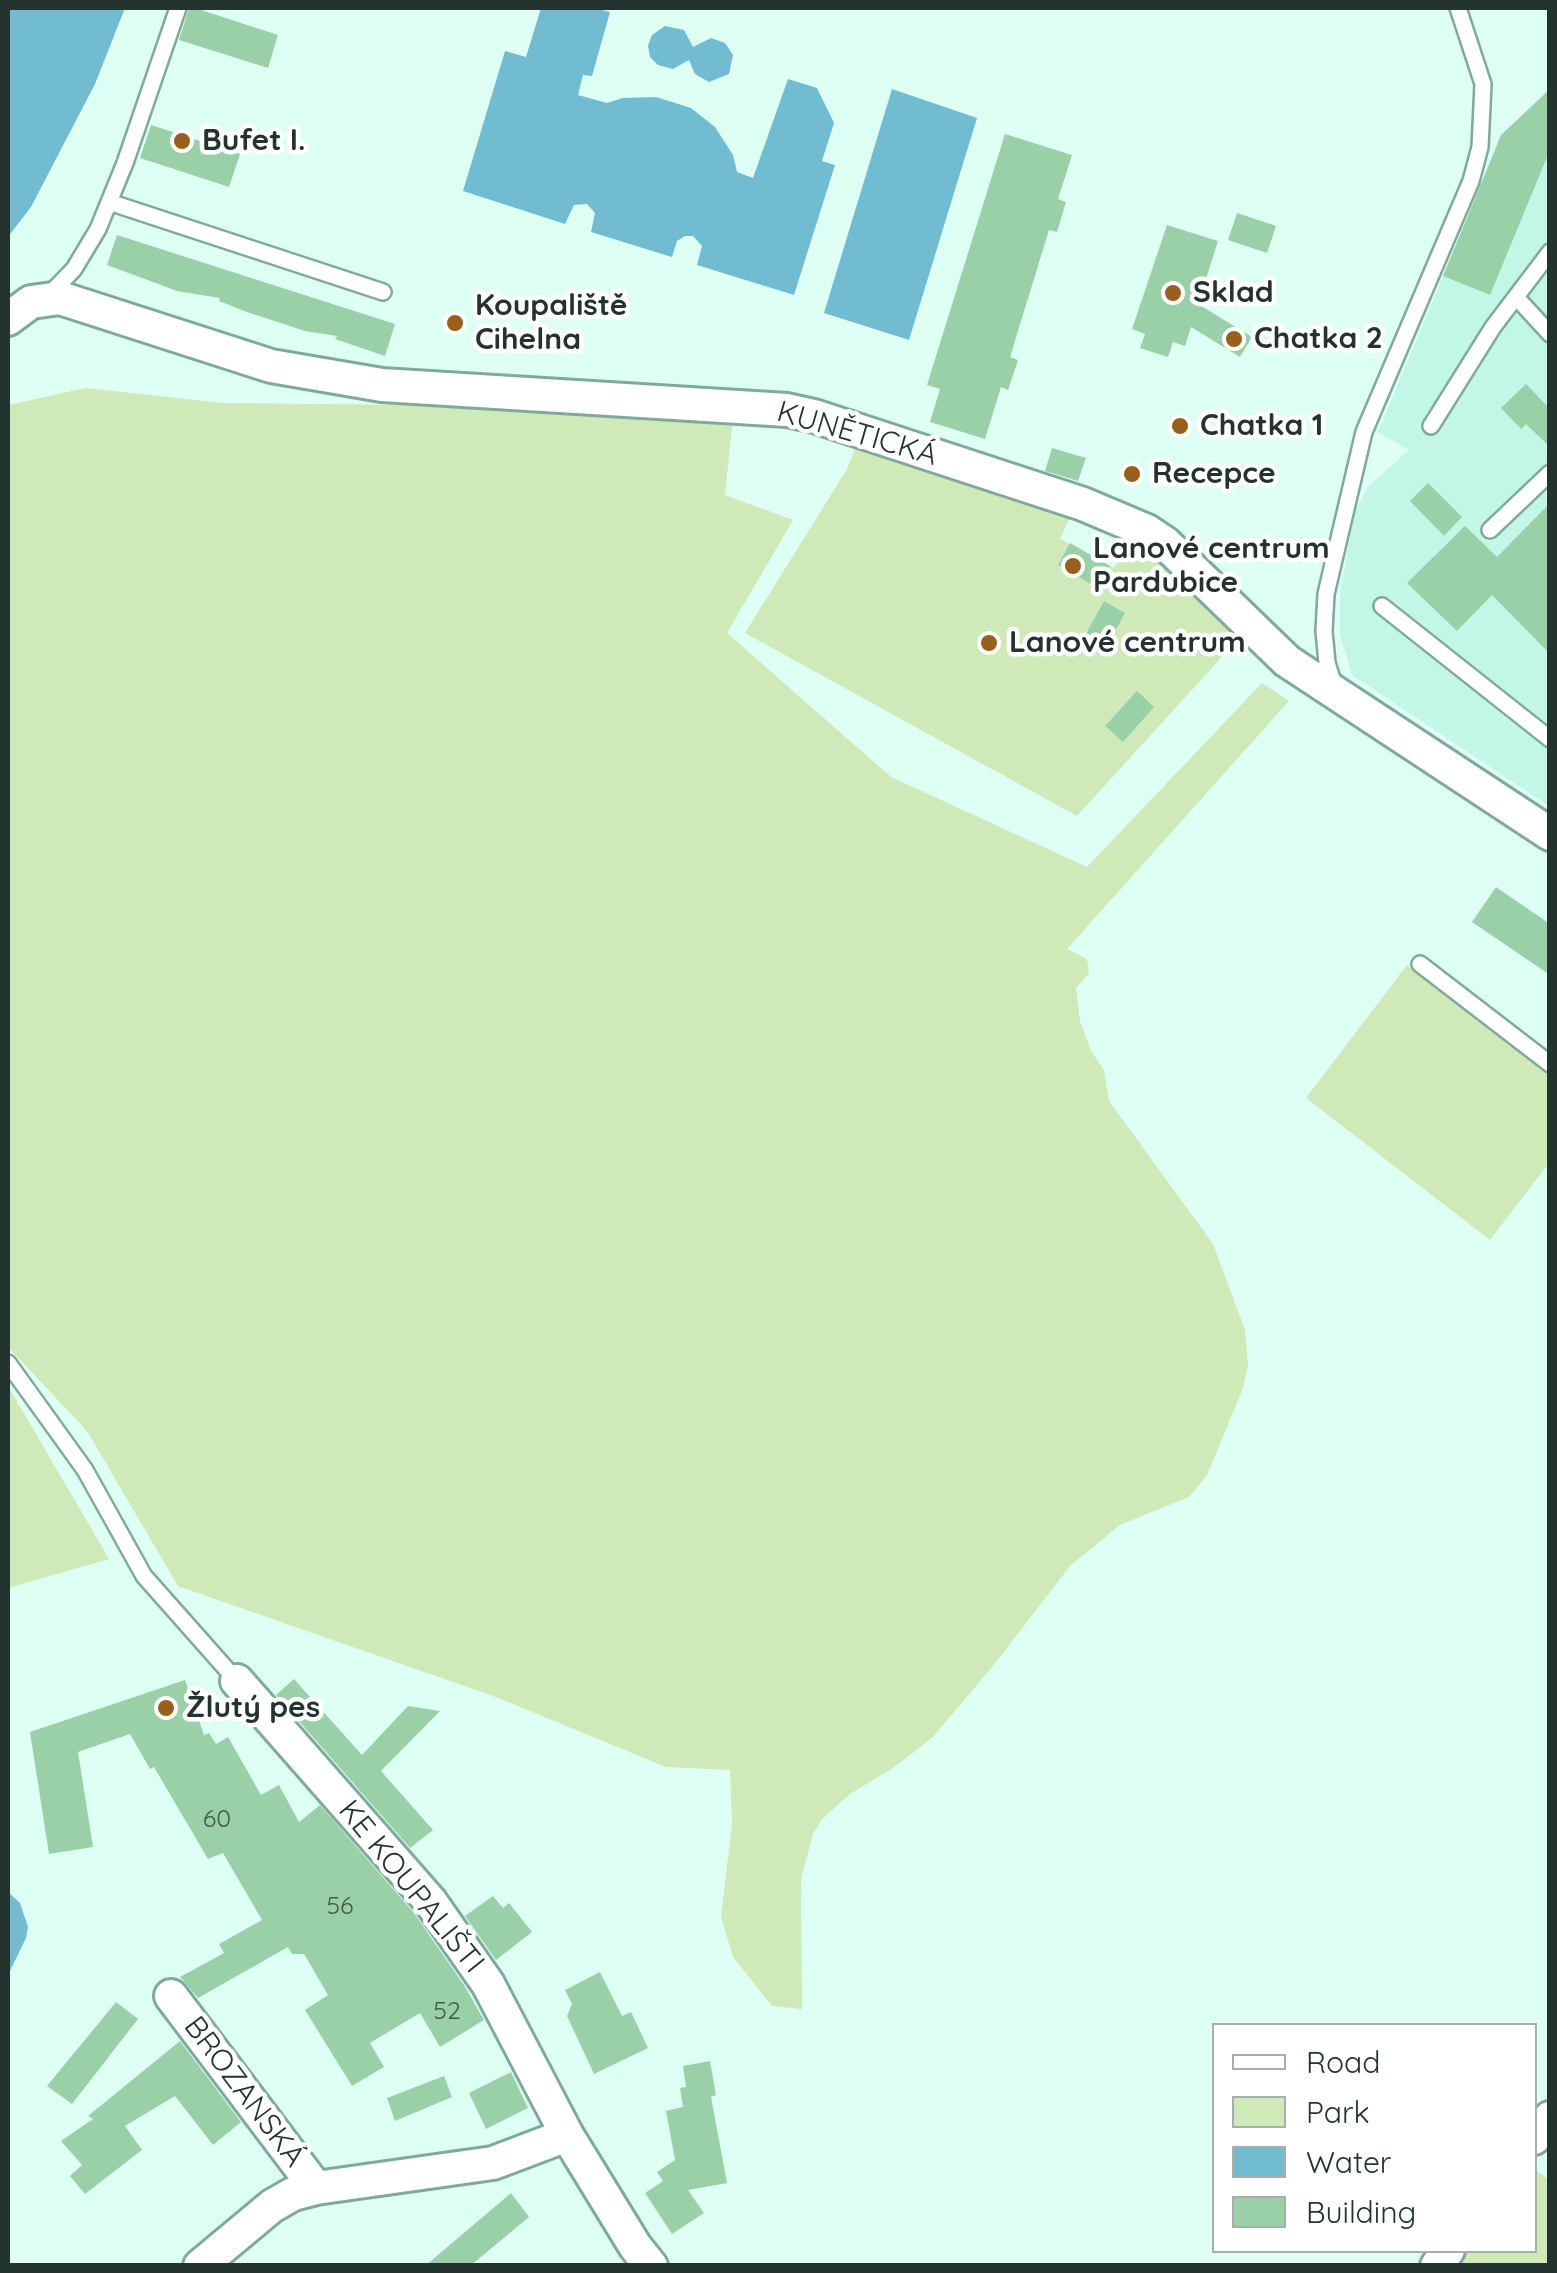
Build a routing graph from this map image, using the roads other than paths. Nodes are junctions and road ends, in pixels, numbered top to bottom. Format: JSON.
{"nodes":[{"id":1,"x":178,"y":8,"type":"edge"},
{"id":2,"x":1458,"y":8,"type":"edge"},
{"id":3,"x":110,"y":202,"type":"junction"},
{"id":4,"x":1550,"y":252,"type":"edge"},
{"id":5,"x":383,"y":292,"type":"dead end"},
{"id":6,"x":47,"y":297,"type":"junction"},
{"id":7,"x":1516,"y":297,"type":"junction"},
{"id":8,"x":8,"y":318,"type":"edge"},
{"id":9,"x":1550,"y":334,"type":"edge"},
{"id":10,"x":1431,"y":426,"type":"dead end"},
{"id":11,"x":1550,"y":473,"type":"edge"},
{"id":12,"x":1490,"y":530,"type":"dead end"},
{"id":13,"x":1382,"y":606,"type":"dead end"},
{"id":14,"x":1338,"y":696,"type":"junction"},
{"id":15,"x":1550,"y":739,"type":"edge"},
{"id":16,"x":1550,"y":834,"type":"edge"},
{"id":17,"x":1420,"y":964,"type":"dead end"},
{"id":18,"x":1550,"y":1064,"type":"edge"},
{"id":19,"x":8,"y":1363,"type":"edge"},
{"id":20,"x":237,"y":1682,"type":"joint"},
{"id":21,"x":171,"y":1996,"type":"dead end"},
{"id":22,"x":567,"y":2135,"type":"junction"},
{"id":23,"x":316,"y":2188,"type":"junction"},
{"id":24,"x":200,"y":2266,"type":"edge"},
{"id":25,"x":652,"y":2266,"type":"edge"}],
"edges":[{"from":1,"to":3,"type":"lane"},
{"from":2,"to":14,"type":"lane"},
{"from":3,"to":5,"type":"lane"},
{"from":3,"to":6,"type":"lane"},
{"from":4,"to":7,"type":"lane"},
{"from":6,"to":8,"type":"street"},
{"from":6,"to":14,"type":"street","name":"KUNĚTICKÁ"},
{"from":7,"to":9,"type":"lane"},
{"from":7,"to":10,"type":"lane"},
{"from":11,"to":12,"type":"lane"},
{"from":13,"to":15,"type":"lane"},
{"from":14,"to":16,"type":"street","name":"KUNĚTICKÁ"},
{"from":17,"to":18,"type":"lane"},
{"from":19,"to":20,"type":"lane"},
{"from":20,"to":22,"type":"street","name":"KE KOUPALIŠTI"},
{"from":21,"to":23,"type":"street","name":"BROZANSKÁ"},
{"from":22,"to":23,"type":"street","name":"BROZANSKÁ"},
{"from":22,"to":25,"type":"street","name":"KE KOUPALIŠTI"},
{"from":23,"to":24,"type":"street","name":"BROZANSKÁ"}]}
